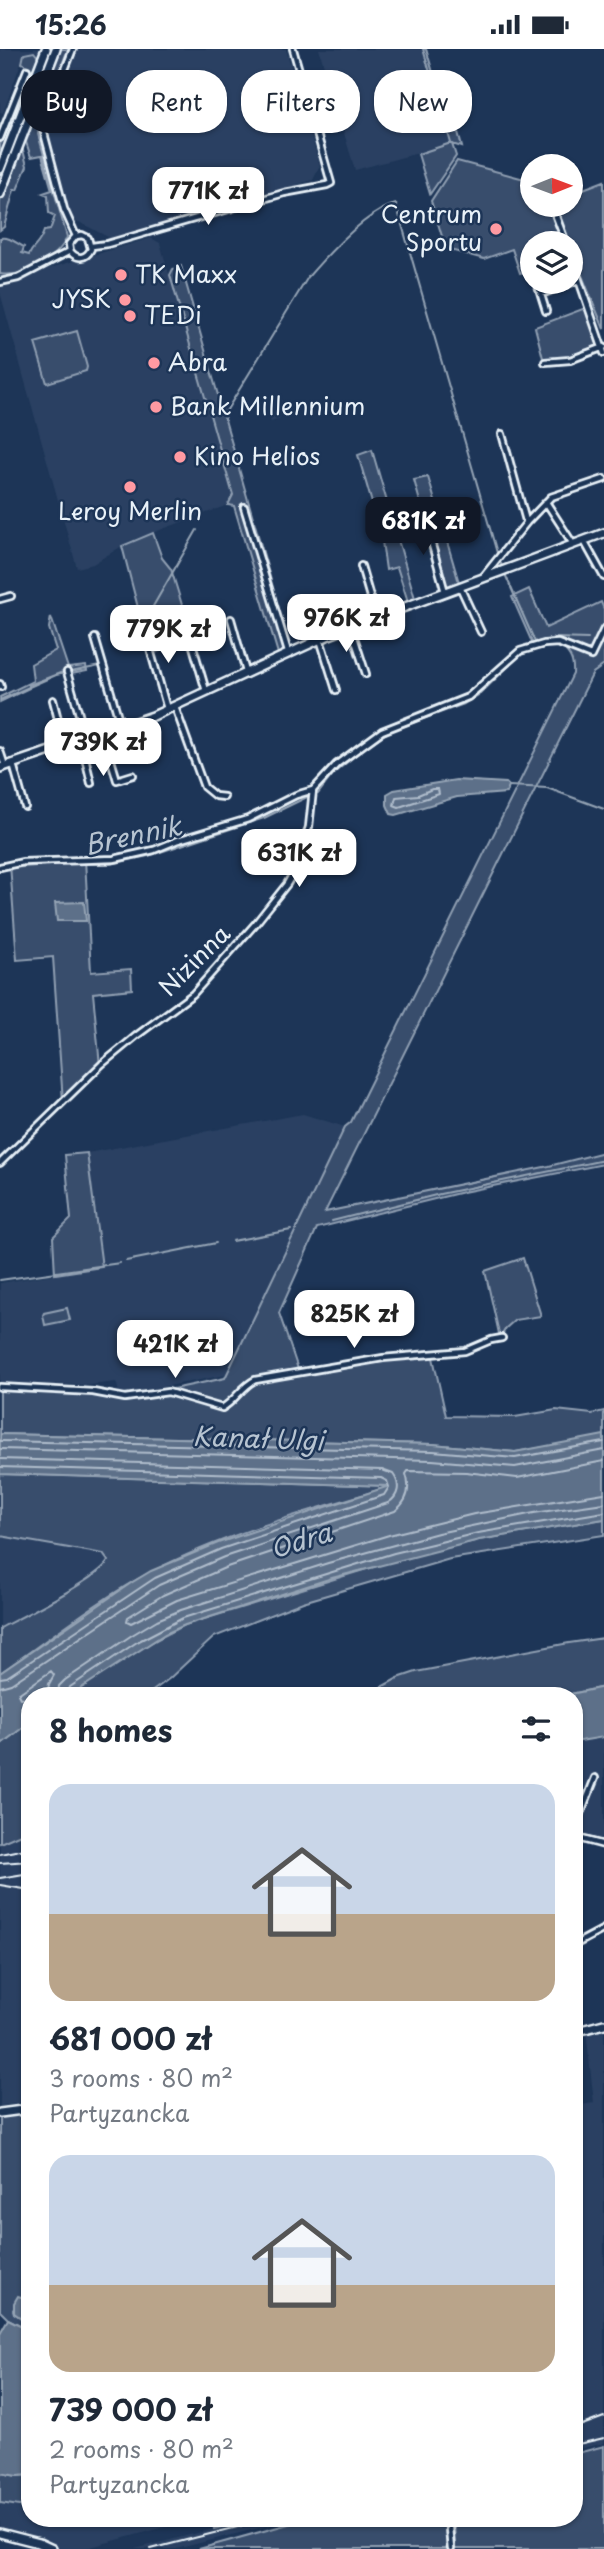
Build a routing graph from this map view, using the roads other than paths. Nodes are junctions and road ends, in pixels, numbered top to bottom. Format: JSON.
{"nodes":[{"id":1,"x":46,"y":49,"type":"edge"},
{"id":2,"x":55,"y":49,"type":"edge"},
{"id":3,"x":73,"y":49,"type":"edge"},
{"id":4,"x":293,"y":49,"type":"edge"},
{"id":5,"x":27,"y":69,"type":"dead end"},
{"id":6,"x":0,"y":138,"type":"edge"},
{"id":7,"x":0,"y":169,"type":"edge"},
{"id":8,"x":0,"y":194,"type":"edge"},
{"id":9,"x":76,"y":236,"type":"junction"},
{"id":10,"x":92,"y":246,"type":"junction"},
{"id":11,"x":70,"y":251,"type":"junction"},
{"id":12,"x":0,"y":280,"type":"edge"},
{"id":13,"x":541,"y":294,"type":"edge"},
{"id":14,"x":583,"y":294,"type":"edge"},
{"id":15,"x":546,"y":311,"type":"dead end"},
{"id":16,"x":603,"y":349,"type":"edge"},
{"id":17,"x":545,"y":362,"type":"dead end"},
{"id":18,"x":502,"y":434,"type":"dead end"},
{"id":19,"x":604,"y":479,"type":"edge"},
{"id":20,"x":546,"y":502,"type":"junction"},
{"id":21,"x":244,"y":507,"type":"dead end"},
{"id":22,"x":424,"y":516,"type":"dead end"},
{"id":23,"x":527,"y":522,"type":"junction"},
{"id":24,"x":604,"y":533,"type":"edge"},
{"id":25,"x":584,"y":541,"type":"junction"},
{"id":26,"x":573,"y":544,"type":"junction"},
{"id":27,"x":361,"y":566,"type":"dead end"},
{"id":28,"x":604,"y":577,"type":"edge"},
{"id":29,"x":482,"y":578,"type":"junction"},
{"id":30,"x":460,"y":586,"type":"junction"},
{"id":31,"x":446,"y":592,"type":"junction"},
{"id":32,"x":11,"y":596,"type":"dead end"},
{"id":33,"x":0,"y":599,"type":"edge"},
{"id":34,"x":376,"y":618,"type":"junction"},
{"id":35,"x":231,"y":619,"type":"dead end"},
{"id":36,"x":351,"y":627,"type":"junction"},
{"id":37,"x":144,"y":628,"type":"dead end"},
{"id":38,"x":604,"y":629,"type":"edge"},
{"id":39,"x":481,"y":632,"type":"dead end"},
{"id":40,"x":95,"y":638,"type":"dead end"},
{"id":41,"x":320,"y":639,"type":"junction"},
{"id":42,"x":192,"y":643,"type":"dead end"},
{"id":43,"x":288,"y":652,"type":"junction"},
{"id":44,"x":67,"y":672,"type":"dead end"},
{"id":45,"x":246,"y":672,"type":"junction"},
{"id":46,"x":366,"y":674,"type":"dead end"},
{"id":47,"x":336,"y":690,"type":"dead end"},
{"id":48,"x":206,"y":691,"type":"junction"},
{"id":49,"x":53,"y":700,"type":"dead end"},
{"id":50,"x":171,"y":707,"type":"junction"},
{"id":51,"x":121,"y":727,"type":"junction"},
{"id":52,"x":103,"y":733,"type":"junction"},
{"id":53,"x":84,"y":740,"type":"junction"},
{"id":54,"x":65,"y":746,"type":"junction"},
{"id":55,"x":0,"y":751,"type":"edge"},
{"id":56,"x":6,"y":766,"type":"edge"},
{"id":57,"x":133,"y":775,"type":"dead end"},
{"id":58,"x":91,"y":783,"type":"dead end"},
{"id":59,"x":313,"y":790,"type":"junction"},
{"id":60,"x":224,"y":797,"type":"dead end"},
{"id":61,"x":25,"y":807,"type":"dead end"},
{"id":62,"x":0,"y":867,"type":"edge"},
{"id":63,"x":0,"y":1163,"type":"edge"},
{"id":64,"x":502,"y":1338,"type":"dead end"},
{"id":65,"x":0,"y":1387,"type":"edge"},
{"id":66,"x":595,"y":1778,"type":"dead end"},
{"id":67,"x":583,"y":1808,"type":"edge"},
{"id":68,"x":583,"y":1839,"type":"edge"},
{"id":69,"x":604,"y":1845,"type":"edge"},
{"id":70,"x":604,"y":1929,"type":"edge"},
{"id":71,"x":583,"y":1940,"type":"edge"},
{"id":72,"x":604,"y":2024,"type":"edge"},
{"id":73,"x":583,"y":2030,"type":"edge"},
{"id":74,"x":21,"y":2110,"type":"edge"},
{"id":75,"x":0,"y":2113,"type":"edge"},
{"id":76,"x":449,"y":2527,"type":"edge"},
{"id":77,"x":0,"y":2533,"type":"edge"},
{"id":78,"x":52,"y":2549,"type":"edge"},
{"id":79,"x":451,"y":2549,"type":"edge"}],
"edges":[{"from":1,"to":7,"type":"main road"},
{"from":2,"to":8,"type":"main road"},
{"from":3,"to":9,"type":"street"},
{"from":4,"to":10,"type":"street"},
{"from":5,"to":6,"type":"street"},
{"from":9,"to":10,"type":"street"},
{"from":9,"to":11,"type":"street"},
{"from":10,"to":11,"type":"street"},
{"from":11,"to":12,"type":"street"},
{"from":13,"to":15,"type":"street"},
{"from":14,"to":16,"type":"street"},
{"from":16,"to":17,"type":"street"},
{"from":18,"to":23,"type":"street"},
{"from":19,"to":20,"type":"street"},
{"from":20,"to":23,"type":"street"},
{"from":20,"to":26,"type":"street"},
{"from":21,"to":43,"type":"street"},
{"from":22,"to":31,"type":"street"},
{"from":23,"to":29,"type":"street"},
{"from":24,"to":25,"type":"main road"},
{"from":25,"to":26,"type":"main road"},
{"from":25,"to":28,"type":"street"},
{"from":26,"to":29,"type":"main road"},
{"from":27,"to":34,"type":"street"},
{"from":29,"to":30,"type":"main road"},
{"from":30,"to":31,"type":"main road"},
{"from":30,"to":39,"type":"street"},
{"from":31,"to":34,"type":"main road"},
{"from":32,"to":33,"type":"street"},
{"from":34,"to":36,"type":"main road"},
{"from":35,"to":45,"type":"street"},
{"from":36,"to":41,"type":"main road"},
{"from":36,"to":46,"type":"street"},
{"from":37,"to":50,"type":"street"},
{"from":38,"to":59,"type":"street"},
{"from":40,"to":51,"type":"street"},
{"from":41,"to":43,"type":"main road"},
{"from":41,"to":47,"type":"street"},
{"from":42,"to":48,"type":"street"},
{"from":43,"to":45,"type":"main road"},
{"from":44,"to":53,"type":"street"},
{"from":45,"to":48,"type":"main road"},
{"from":48,"to":50,"type":"main road"},
{"from":49,"to":54,"type":"street"},
{"from":50,"to":51,"type":"main road"},
{"from":50,"to":60,"type":"street"},
{"from":51,"to":52,"type":"main road"},
{"from":52,"to":53,"type":"main road"},
{"from":52,"to":57,"type":"street"},
{"from":53,"to":54,"type":"main road"},
{"from":53,"to":58,"type":"street"},
{"from":54,"to":56,"type":"main road"},
{"from":55,"to":56,"type":"street"},
{"from":56,"to":61,"type":"street"},
{"from":59,"to":62,"type":"street"},
{"from":59,"to":63,"type":"street","name":"Nizinna"},
{"from":64,"to":65,"type":"street"},
{"from":66,"to":67,"type":"street"},
{"from":68,"to":69,"type":"street"},
{"from":70,"to":71,"type":"street"},
{"from":72,"to":73,"type":"main road"},
{"from":74,"to":75,"type":"main road"},
{"from":76,"to":79,"type":"street"},
{"from":77,"to":78,"type":"main road"}]}
